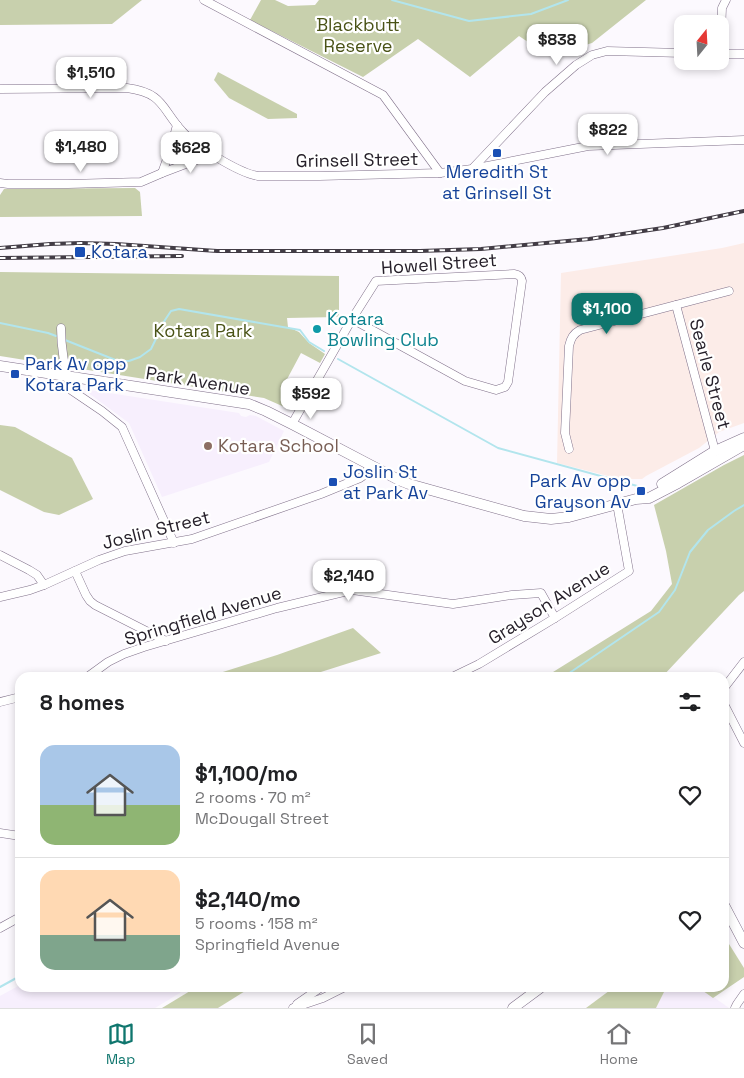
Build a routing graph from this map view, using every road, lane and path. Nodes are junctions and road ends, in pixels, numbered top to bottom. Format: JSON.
{"nodes":[{"id":1,"x":204,"y":0,"type":"edge"},
{"id":2,"x":726,"y":0,"type":"edge"},
{"id":3,"x":722,"y":15,"type":"edge"},
{"id":4,"x":674,"y":53,"type":"edge"},
{"id":5,"x":729,"y":54,"type":"edge"},
{"id":6,"x":744,"y":54,"type":"edge"},
{"id":7,"x":0,"y":89,"type":"edge"},
{"id":8,"x":177,"y":125,"type":"junction"},
{"id":9,"x":744,"y":140,"type":"edge"},
{"id":10,"x":212,"y":154,"type":"junction"},
{"id":11,"x":472,"y":168,"type":"junction"},
{"id":12,"x":162,"y":173,"type":"junction"},
{"id":13,"x":440,"y":174,"type":"junction"},
{"id":14,"x":0,"y":182,"type":"edge"},
{"id":15,"x":730,"y":291,"type":"dead end"},
{"id":16,"x":676,"y":305,"type":"junction"},
{"id":17,"x":352,"y":319,"type":"junction"},
{"id":18,"x":61,"y":328,"type":"dead end"},
{"id":19,"x":0,"y":366,"type":"edge"},
{"id":20,"x":67,"y":377,"type":"junction"},
{"id":21,"x":292,"y":424,"type":"junction"},
{"id":22,"x":744,"y":438,"type":"edge"},
{"id":23,"x":744,"y":444,"type":"edge"},
{"id":24,"x":569,"y":449,"type":"dead end"},
{"id":25,"x":715,"y":451,"type":"junction"},
{"id":26,"x":371,"y":465,"type":"junction"},
{"id":27,"x":682,"y":480,"type":"junction"},
{"id":28,"x":636,"y":499,"type":"junction"},
{"id":29,"x":617,"y":504,"type":"junction"},
{"id":30,"x":174,"y":543,"type":"junction"},
{"id":31,"x":0,"y":555,"type":"edge"},
{"id":32,"x":76,"y":571,"type":"junction"},
{"id":33,"x":44,"y":585,"type":"junction"},
{"id":34,"x":0,"y":597,"type":"edge"},
{"id":35,"x":555,"y":618,"type":"junction"},
{"id":36,"x":166,"y":641,"type":"junction"},
{"id":37,"x":744,"y":662,"type":"edge"},
{"id":38,"x":94,"y":672,"type":"edge"},
{"id":39,"x":462,"y":672,"type":"edge"},
{"id":40,"x":729,"y":682,"type":"edge"},
{"id":41,"x":15,"y":698,"type":"edge"},
{"id":42,"x":0,"y":702,"type":"edge"},
{"id":43,"x":729,"y":714,"type":"edge"},
{"id":44,"x":744,"y":743,"type":"edge"},
{"id":45,"x":0,"y":833,"type":"edge"},
{"id":46,"x":15,"y":835,"type":"edge"},
{"id":47,"x":729,"y":914,"type":"edge"},
{"id":48,"x":15,"y":920,"type":"edge"},
{"id":49,"x":0,"y":928,"type":"edge"},
{"id":50,"x":744,"y":943,"type":"edge"},
{"id":51,"x":314,"y":992,"type":"edge"},
{"id":52,"x":335,"y":992,"type":"edge"},
{"id":53,"x":534,"y":992,"type":"edge"},
{"id":54,"x":744,"y":994,"type":"edge"},
{"id":55,"x":292,"y":1008,"type":"edge"},
{"id":56,"x":512,"y":1008,"type":"edge"},
{"id":57,"x":735,"y":1008,"type":"edge"}],
"edges":[{"from":1,"to":13,"type":"street"},
{"from":2,"to":3,"type":"street"},
{"from":4,"to":11,"type":"street"},
{"from":5,"to":6,"type":"street"},
{"from":7,"to":8,"type":"street","name":"Grinsell Street"},
{"from":8,"to":10,"type":"street","name":"Grinsell Street"},
{"from":8,"to":12,"type":"street"},
{"from":9,"to":11,"type":"street","name":"Grinsell Street"},
{"from":10,"to":12,"type":"street"},
{"from":10,"to":13,"type":"street","name":"Grinsell Street"},
{"from":11,"to":13,"type":"street","name":"Grinsell Street"},
{"from":12,"to":14,"type":"street"},
{"from":15,"to":16,"type":"street"},
{"from":16,"to":24,"type":"street"},
{"from":16,"to":25,"type":"street","name":"Searle Street"},
{"from":17,"to":17,"type":"street","name":"Howell Street"},
{"from":17,"to":21,"type":"street","name":"Howell Street"},
{"from":18,"to":20,"type":"street"},
{"from":19,"to":20,"type":"main road","name":"Park Avenue"},
{"from":20,"to":21,"type":"main road","name":"Park Avenue"},
{"from":20,"to":30,"type":"street"},
{"from":21,"to":26,"type":"main road","name":"Park Avenue"},
{"from":22,"to":25,"type":"main road","name":"Park Avenue"},
{"from":23,"to":25,"type":"main road"},
{"from":23,"to":27,"type":"main road","name":"Park Avenue"},
{"from":25,"to":27,"type":"main road"},
{"from":25,"to":28,"type":"main road","name":"Park Avenue"},
{"from":26,"to":29,"type":"main road","name":"Park Avenue"},
{"from":26,"to":30,"type":"street","name":"Joslin Street"},
{"from":27,"to":28,"type":"main road","name":"Park Avenue"},
{"from":28,"to":29,"type":"main road","name":"Park Avenue"},
{"from":29,"to":35,"type":"street","name":"Grayson Avenue"},
{"from":30,"to":32,"type":"street","name":"Joslin Street"},
{"from":31,"to":33,"type":"street"},
{"from":32,"to":33,"type":"street","name":"Joslin Street"},
{"from":32,"to":36,"type":"street"},
{"from":33,"to":34,"type":"street","name":"Joslin Street"},
{"from":35,"to":36,"type":"street","name":"Springfield Avenue"},
{"from":35,"to":39,"type":"street","name":"Grayson Avenue"},
{"from":36,"to":38,"type":"street","name":"Springfield Avenue"},
{"from":37,"to":40,"type":"street"},
{"from":41,"to":42,"type":"street"},
{"from":43,"to":44,"type":"street"},
{"from":45,"to":46,"type":"street"},
{"from":47,"to":50,"type":"main road"},
{"from":48,"to":49,"type":"street"},
{"from":51,"to":55,"type":"street"},
{"from":52,"to":55,"type":"street"},
{"from":53,"to":56,"type":"main road"},
{"from":54,"to":57,"type":"street"}]}
